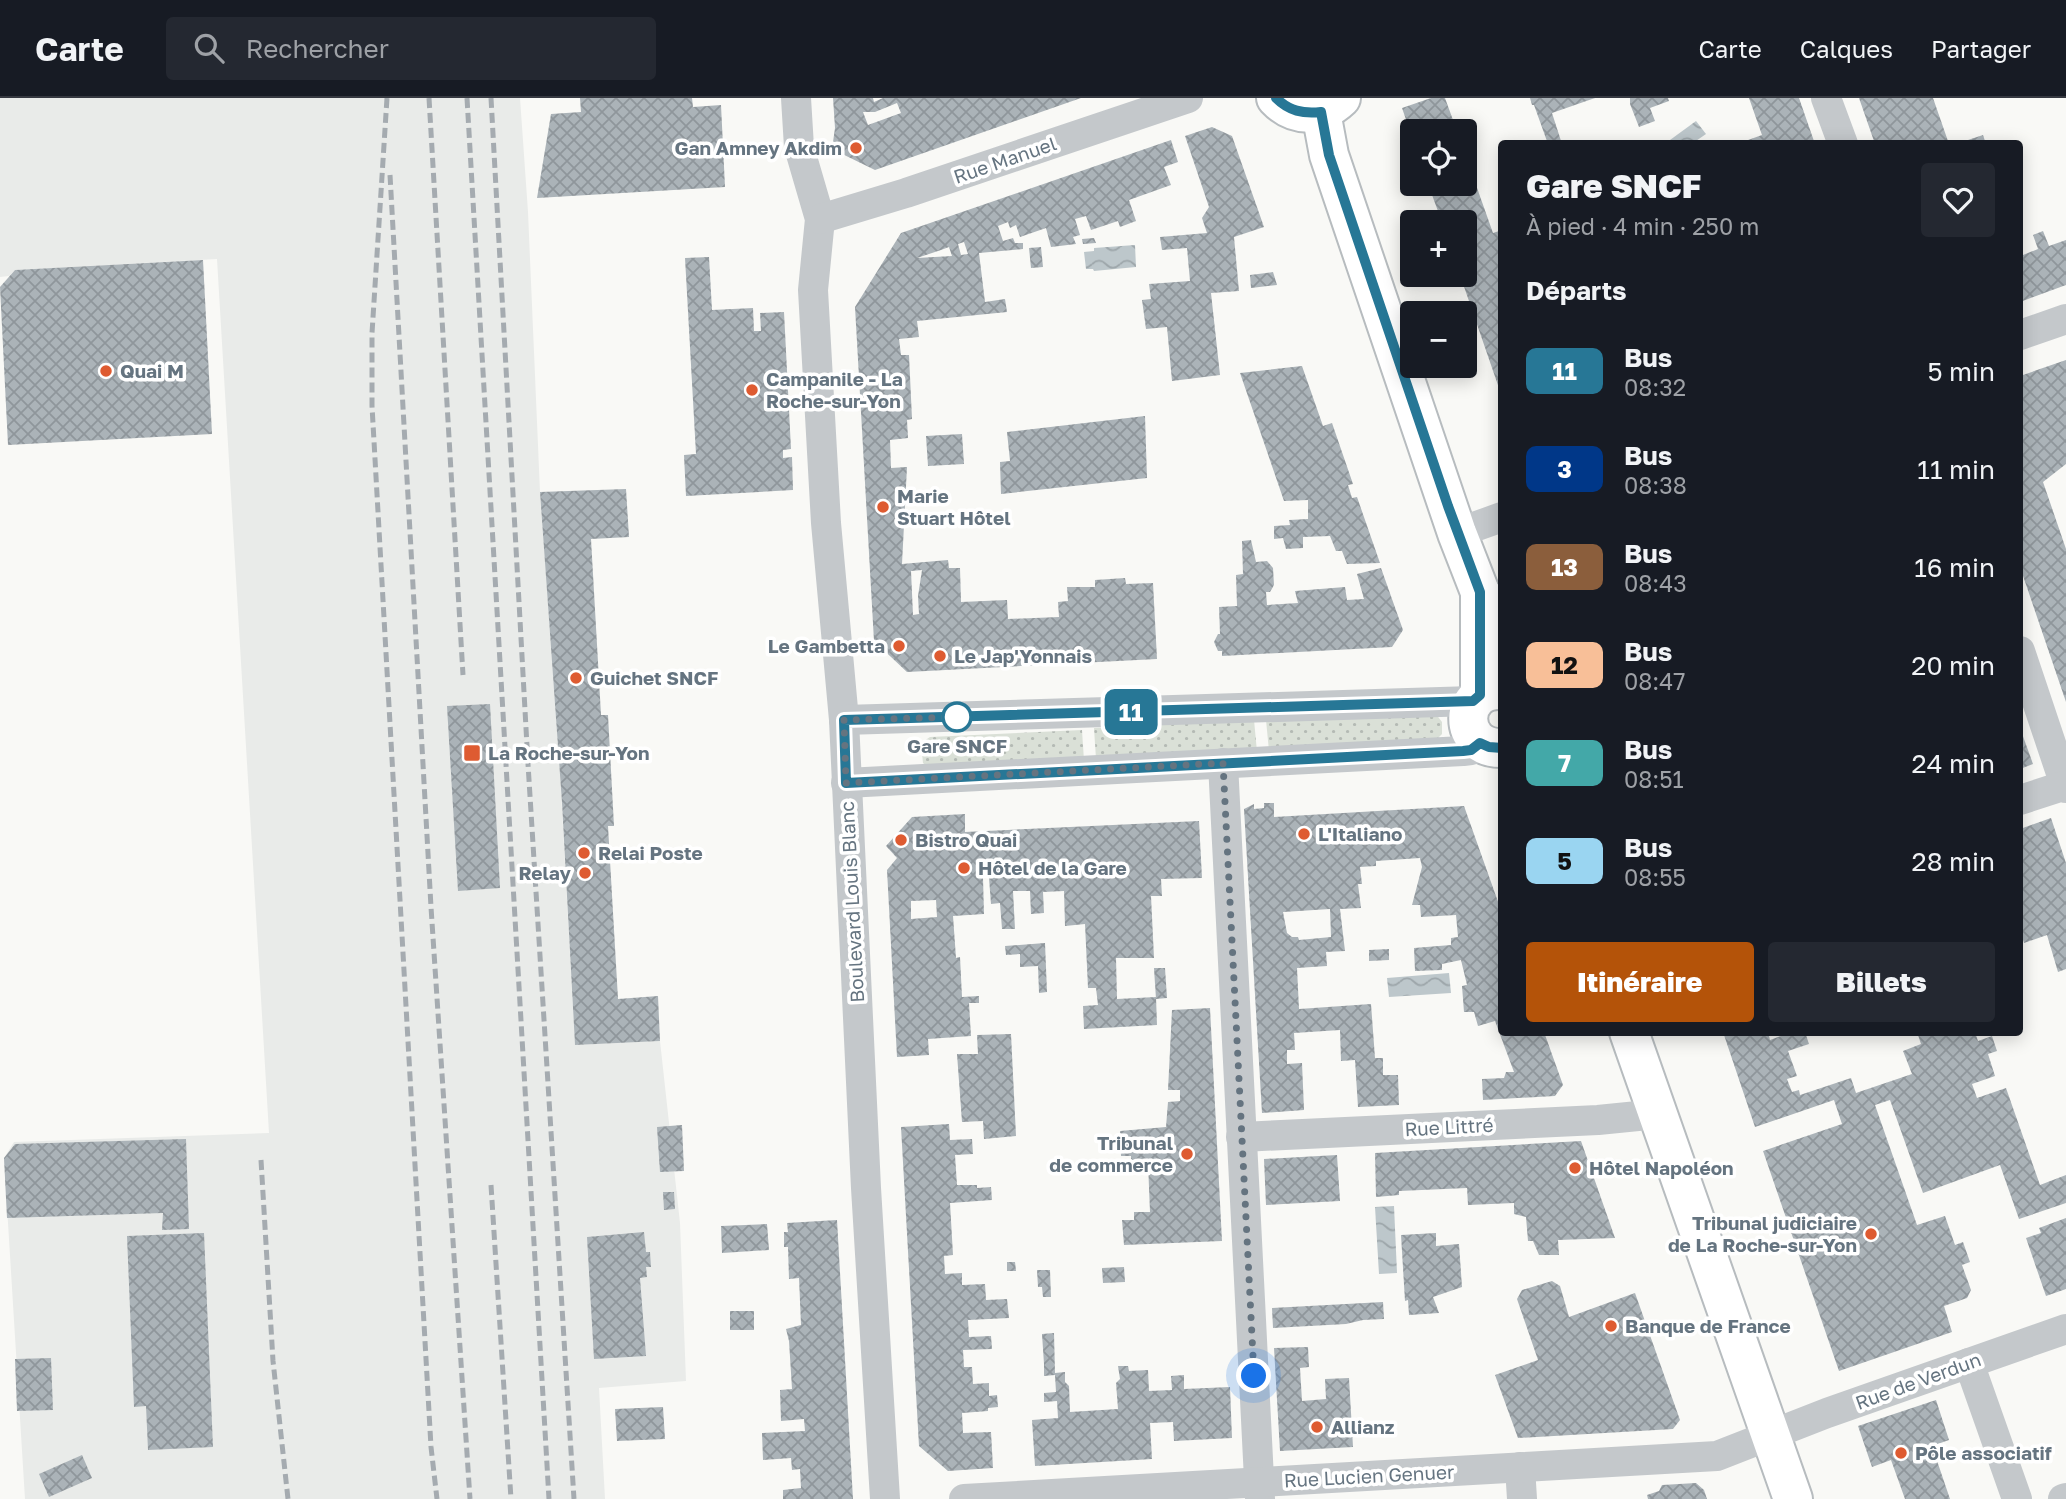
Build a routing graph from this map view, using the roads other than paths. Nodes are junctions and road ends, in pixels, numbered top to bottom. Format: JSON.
{"nodes":[{"id":1,"x":796,"y":98,"type":"edge"},
{"id":2,"x":1188,"y":98,"type":"edge"},
{"id":3,"x":1276,"y":98,"type":"edge"},
{"id":4,"x":1826,"y":98,"type":"edge"},
{"id":5,"x":1331,"y":105,"type":"edge"},
{"id":6,"x":1842,"y":140,"type":"edge"},
{"id":7,"x":820,"y":219,"type":"junction"},
{"id":8,"x":2066,"y":319,"type":"edge"},
{"id":9,"x":2023,"y":334,"type":"edge"},
{"id":10,"x":1498,"y":518,"type":"edge"},
{"id":11,"x":1457,"y":533,"type":"junction"},
{"id":12,"x":1480,"y":592,"type":"junction"},
{"id":13,"x":1498,"y":620,"type":"edge"},
{"id":14,"x":2023,"y":660,"type":"edge"},
{"id":15,"x":1485,"y":695,"type":"edge"},
{"id":16,"x":844,"y":720,"type":"junction"},
{"id":17,"x":1496,"y":748,"type":"edge"},
{"id":18,"x":1223,"y":763,"type":"junction"},
{"id":19,"x":846,"y":783,"type":"junction"},
{"id":20,"x":2066,"y":786,"type":"edge"},
{"id":21,"x":2023,"y":799,"type":"edge"},
{"id":22,"x":1630,"y":1036,"type":"edge"},
{"id":23,"x":1658,"y":1114,"type":"junction"},
{"id":24,"x":1241,"y":1137,"type":"junction"},
{"id":25,"x":2066,"y":1329,"type":"edge"},
{"id":26,"x":1969,"y":1363,"type":"junction"},
{"id":27,"x":1771,"y":1435,"type":"junction"},
{"id":28,"x":1520,"y":1467,"type":"junction"},
{"id":29,"x":1260,"y":1491,"type":"edge"},
{"id":30,"x":885,"y":1499,"type":"edge"},
{"id":31,"x":964,"y":1499,"type":"edge"},
{"id":32,"x":1522,"y":1499,"type":"edge"},
{"id":33,"x":1793,"y":1499,"type":"edge"},
{"id":34,"x":2017,"y":1499,"type":"edge"}],
"edges":[{"from":1,"to":7,"type":"street","name":"Boulevard Louis Blanc"},
{"from":2,"to":7,"type":"street","name":"Rue Manuel"},
{"from":3,"to":5,"type":"main road"},
{"from":4,"to":6,"type":"street"},
{"from":5,"to":11,"type":"main road"},
{"from":7,"to":16,"type":"street","name":"Boulevard Louis Blanc"},
{"from":8,"to":9,"type":"street"},
{"from":10,"to":11,"type":"street"},
{"from":11,"to":12,"type":"main road"},
{"from":12,"to":13,"type":"main road"},
{"from":12,"to":15,"type":"main road"},
{"from":14,"to":20,"type":"street"},
{"from":15,"to":16,"type":"street"},
{"from":15,"to":17,"type":"main road"},
{"from":16,"to":19,"type":"street","name":"Boulevard Louis Blanc"},
{"from":17,"to":18,"type":"street"},
{"from":18,"to":19,"type":"street"},
{"from":18,"to":24,"type":"street"},
{"from":19,"to":30,"type":"street","name":"Boulevard Louis Blanc"},
{"from":20,"to":21,"type":"street"},
{"from":22,"to":23,"type":"main road"},
{"from":23,"to":24,"type":"street","name":"Rue Littré"},
{"from":23,"to":27,"type":"main road"},
{"from":24,"to":29,"type":"street"},
{"from":25,"to":26,"type":"street","name":"Rue de Verdun"},
{"from":26,"to":27,"type":"street","name":"Rue de Verdun"},
{"from":26,"to":34,"type":"street"},
{"from":27,"to":28,"type":"street","name":"Rue Lucien Genuer"},
{"from":27,"to":33,"type":"main road"},
{"from":28,"to":29,"type":"street","name":"Rue Lucien Genuer"},
{"from":28,"to":32,"type":"street"},
{"from":29,"to":31,"type":"street","name":"Rue Lucien Genuer"}]}
